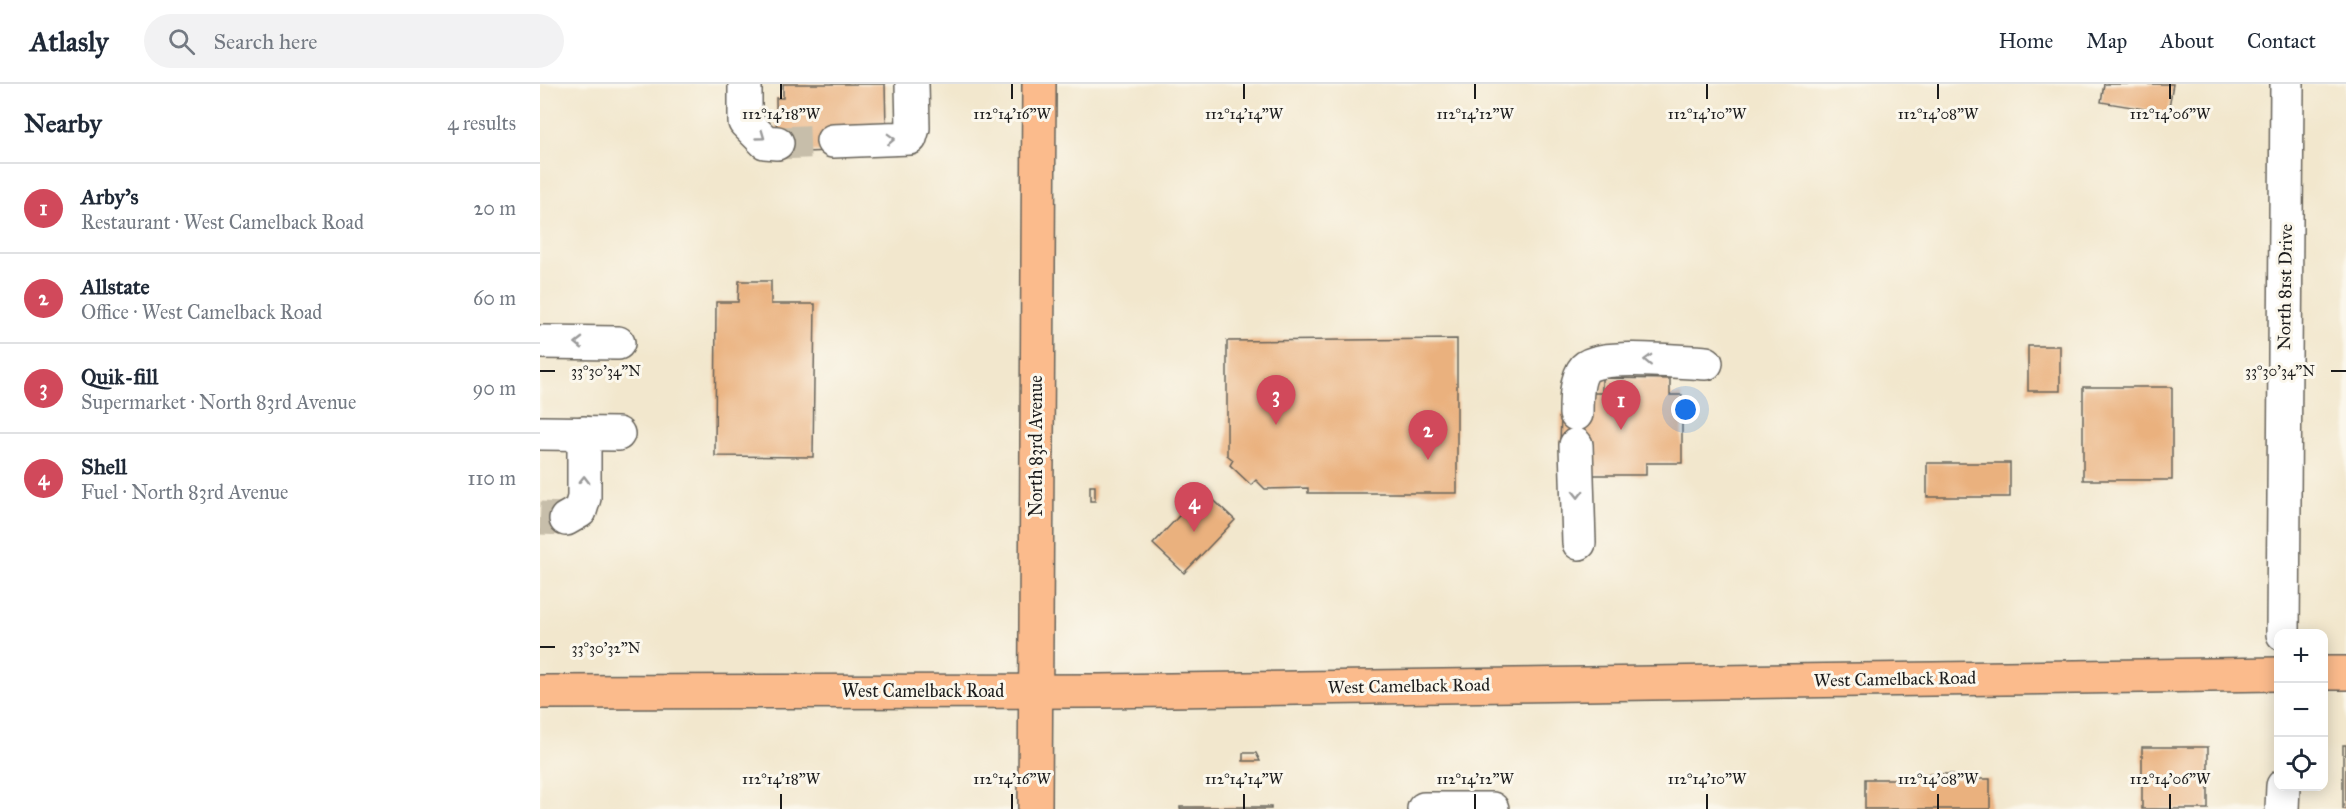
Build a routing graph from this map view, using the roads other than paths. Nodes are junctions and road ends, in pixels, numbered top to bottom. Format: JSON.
{"nodes":[{"id":1,"x":745,"y":84,"type":"edge"},
{"id":2,"x":912,"y":84,"type":"edge"},
{"id":3,"x":1039,"y":84,"type":"edge"},
{"id":4,"x":2287,"y":84,"type":"edge"},
{"id":5,"x":833,"y":141,"type":"tunnel mouth"},
{"id":6,"x":777,"y":143,"type":"tunnel mouth"},
{"id":7,"x":540,"y":342,"type":"edge"},
{"id":8,"x":618,"y":344,"type":"dead end"},
{"id":9,"x":1706,"y":363,"type":"dead end"},
{"id":10,"x":1576,"y":414,"type":"dead end"},
{"id":11,"x":540,"y":433,"type":"edge"},
{"id":12,"x":584,"y":433,"type":"junction"},
{"id":13,"x":618,"y":434,"type":"dead end"},
{"id":14,"x":1576,"y":446,"type":"dead end"},
{"id":15,"x":566,"y":519,"type":"dead end"},
{"id":16,"x":1579,"y":543,"type":"dead end"},
{"id":17,"x":2283,"y":629,"type":"edge"},
{"id":18,"x":2346,"y":673,"type":"edge"},
{"id":19,"x":2274,"y":674,"type":"edge"},
{"id":20,"x":2328,"y":674,"type":"edge"},
{"id":21,"x":540,"y":692,"type":"edge"},
{"id":22,"x":1035,"y":692,"type":"junction"},
{"id":23,"x":2283,"y":791,"type":"edge"},
{"id":24,"x":1035,"y":809,"type":"edge"},
{"id":25,"x":1424,"y":809,"type":"edge"},
{"id":26,"x":1492,"y":809,"type":"edge"},
{"id":27,"x":2282,"y":809,"type":"edge"}],
"edges":[{"from":1,"to":6,"type":"street","one_way":true},
{"from":5,"to":2,"type":"street","one_way":true},
{"from":3,"to":22,"type":"main road","name":"North 83rd Avenue"},
{"from":4,"to":17,"type":"street","name":"North 81st Drive"},
{"from":8,"to":7,"type":"street","one_way":true},
{"from":9,"to":10,"type":"street","one_way":true},
{"from":11,"to":12,"type":"street"},
{"from":12,"to":13,"type":"street"},
{"from":15,"to":12,"type":"street","one_way":true},
{"from":14,"to":16,"type":"street","one_way":true},
{"from":18,"to":20,"type":"main road"},
{"from":19,"to":22,"type":"main road","name":"West Camelback Road"},
{"from":21,"to":22,"type":"main road","name":"West Camelback Road"},
{"from":22,"to":24,"type":"main road","name":"North 83rd Avenue"},
{"from":23,"to":27,"type":"street"},
{"from":25,"to":26,"type":"street"}]}
